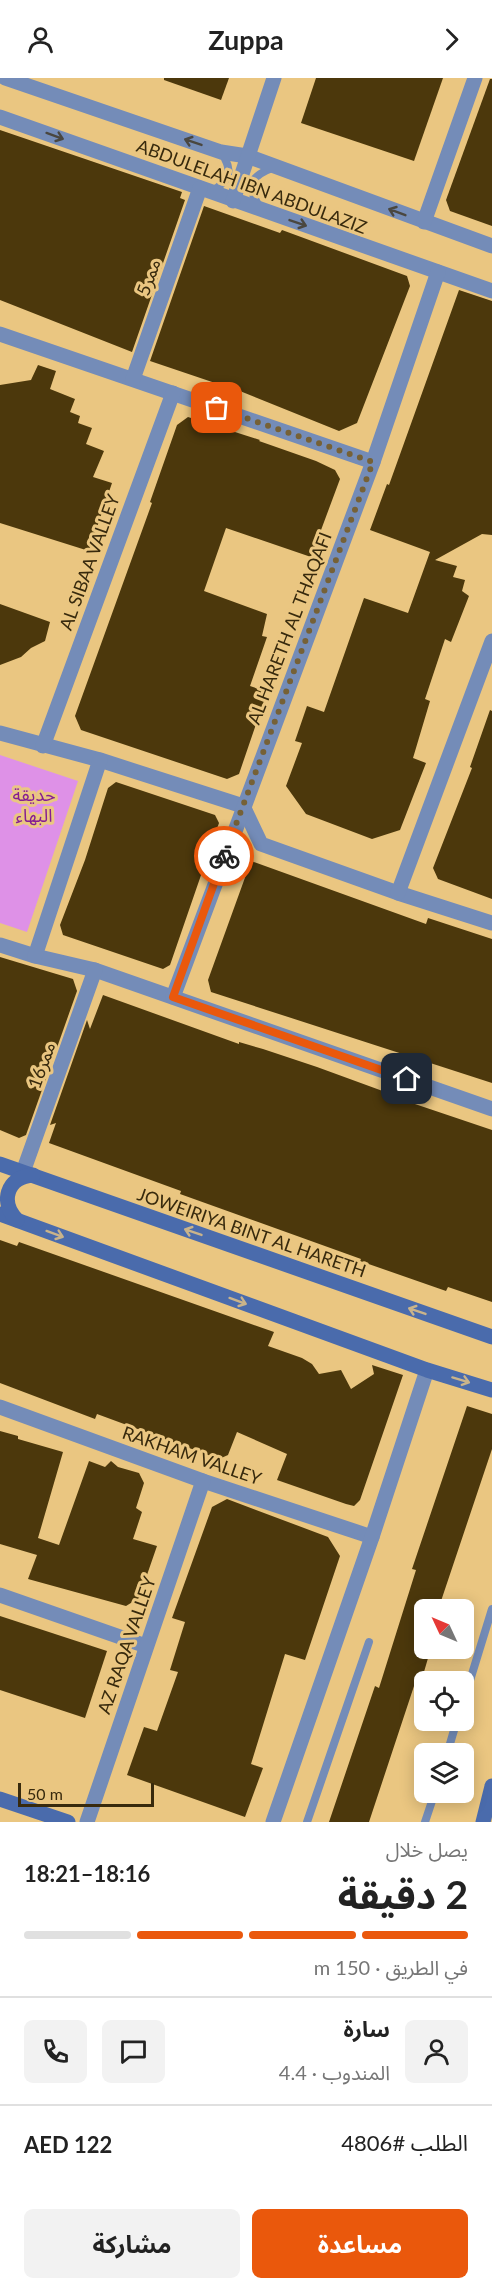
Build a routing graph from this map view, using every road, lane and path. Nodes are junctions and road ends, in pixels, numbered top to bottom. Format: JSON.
{"nodes":[{"id":1,"x":5,"y":78,"type":"edge"},
{"id":2,"x":274,"y":78,"type":"edge"},
{"id":3,"x":475,"y":78,"type":"edge"},
{"id":4,"x":0,"y":117,"type":"edge"},
{"id":5,"x":221,"y":152,"type":"junction"},
{"id":6,"x":247,"y":156,"type":"junction"},
{"id":7,"x":276,"y":167,"type":"junction"},
{"id":8,"x":206,"y":190,"type":"junction"},
{"id":9,"x":233,"y":201,"type":"junction"},
{"id":10,"x":262,"y":211,"type":"junction"},
{"id":11,"x":424,"y":222,"type":"junction"},
{"id":12,"x":492,"y":246,"type":"edge"},
{"id":13,"x":438,"y":272,"type":"junction"},
{"id":14,"x":492,"y":291,"type":"edge"},
{"id":15,"x":0,"y":334,"type":"edge"},
{"id":16,"x":133,"y":379,"type":"junction"},
{"id":17,"x":173,"y":393,"type":"junction"},
{"id":18,"x":373,"y":462,"type":"junction"},
{"id":19,"x":492,"y":641,"type":"edge"},
{"id":20,"x":0,"y":733,"type":"edge"},
{"id":21,"x":42,"y":746,"type":"junction"},
{"id":22,"x":100,"y":760,"type":"junction"},
{"id":23,"x":243,"y":806,"type":"junction"},
{"id":24,"x":398,"y":893,"type":"junction"},
{"id":25,"x":492,"y":923,"type":"edge"},
{"id":26,"x":0,"y":945,"type":"edge"},
{"id":27,"x":35,"y":956,"type":"junction"},
{"id":28,"x":96,"y":970,"type":"junction"},
{"id":29,"x":173,"y":997,"type":"junction"},
{"id":30,"x":492,"y":1109,"type":"edge"},
{"id":31,"x":0,"y":1164,"type":"edge"},
{"id":32,"x":28,"y":1174,"type":"junction"},
{"id":33,"x":0,"y":1214,"type":"edge"},
{"id":34,"x":19,"y":1221,"type":"junction"},
{"id":35,"x":492,"y":1337,"type":"edge"},
{"id":36,"x":427,"y":1370,"type":"junction"},
{"id":37,"x":492,"y":1390,"type":"edge"},
{"id":38,"x":0,"y":1407,"type":"edge"},
{"id":39,"x":203,"y":1481,"type":"junction"},
{"id":40,"x":372,"y":1537,"type":"junction"},
{"id":41,"x":0,"y":1595,"type":"edge"},
{"id":42,"x":492,"y":1609,"type":"edge"},
{"id":43,"x":369,"y":1642,"type":"dead end"},
{"id":44,"x":146,"y":1646,"type":"junction"},
{"id":45,"x":473,"y":1671,"type":"edge"},
{"id":46,"x":492,"y":1786,"type":"edge"},
{"id":47,"x":0,"y":1799,"type":"edge"},
{"id":48,"x":431,"y":1803,"type":"edge"},
{"id":49,"x":68,"y":1822,"type":"edge"},
{"id":50,"x":87,"y":1822,"type":"edge"},
{"id":51,"x":273,"y":1822,"type":"edge"},
{"id":52,"x":307,"y":1822,"type":"edge"},
{"id":53,"x":425,"y":1822,"type":"edge"},
{"id":54,"x":483,"y":1822,"type":"edge"}],
"edges":[{"from":5,"to":1,"type":"street","name":"ABDULELAH IBN ABDULAZIZ","one_way":true},
{"from":2,"to":6,"type":"street"},
{"from":3,"to":11,"type":"street"},
{"from":4,"to":8,"type":"street","name":"ABDULELAH IBN ABDULAZIZ","one_way":true},
{"from":5,"to":6,"type":"street","name":"ABDULELAH IBN ABDULAZIZ"},
{"from":5,"to":8,"type":"lane"},
{"from":6,"to":7,"type":"street","name":"ABDULELAH IBN ABDULAZIZ"},
{"from":6,"to":9,"type":"street"},
{"from":7,"to":10,"type":"lane"},
{"from":11,"to":7,"type":"street","name":"ABDULELAH IBN ABDULAZIZ","one_way":true},
{"from":8,"to":9,"type":"street","name":"ABDULELAH IBN ABDULAZIZ"},
{"from":8,"to":16,"type":"street","name":"ممر5"},
{"from":9,"to":10,"type":"street","name":"ABDULELAH IBN ABDULAZIZ"},
{"from":10,"to":13,"type":"street","name":"ABDULELAH IBN ABDULAZIZ","one_way":true},
{"from":11,"to":12,"type":"street","name":"ABDULELAH IBN ABDULAZIZ"},
{"from":13,"to":14,"type":"street","name":"ABDULELAH IBN ABDULAZIZ"},
{"from":13,"to":18,"type":"street","name":"AL HARETH AL THAQAFI"},
{"from":15,"to":16,"type":"street"},
{"from":16,"to":17,"type":"street"},
{"from":17,"to":18,"type":"street"},
{"from":17,"to":21,"type":"street","name":"AL SIBAA VALLEY"},
{"from":18,"to":23,"type":"street","name":"AL HARETH AL THAQAFI"},
{"from":19,"to":24,"type":"street"},
{"from":20,"to":21,"type":"street"},
{"from":21,"to":22,"type":"street"},
{"from":22,"to":23,"type":"street"},
{"from":22,"to":27,"type":"street"},
{"from":23,"to":24,"type":"street"},
{"from":23,"to":29,"type":"street","name":"AL HARETH AL THAQAFI"},
{"from":24,"to":25,"type":"street"},
{"from":26,"to":27,"type":"street"},
{"from":27,"to":28,"type":"street"},
{"from":28,"to":29,"type":"street"},
{"from":28,"to":32,"type":"street","name":"ممر16"},
{"from":29,"to":30,"type":"street"},
{"from":31,"to":32,"type":"street","name":"JOWEIRIYA BINT AL HARETH"},
{"from":32,"to":34,"type":"street"},
{"from":35,"to":32,"type":"street","name":"JOWEIRIYA BINT AL HARETH","one_way":true},
{"from":33,"to":34,"type":"street"},
{"from":34,"to":36,"type":"street","one_way":true},
{"from":36,"to":37,"type":"street","one_way":true},
{"from":36,"to":40,"type":"street"},
{"from":38,"to":39,"type":"street","name":"RAKHAM VALLEY"},
{"from":39,"to":40,"type":"street","name":"RAKHAM VALLEY"},
{"from":39,"to":44,"type":"street","name":"AZ RAQA VALLEY"},
{"from":40,"to":51,"type":"street"},
{"from":41,"to":44,"type":"street"},
{"from":42,"to":45,"type":"lane"},
{"from":43,"to":52,"type":"lane"},
{"from":44,"to":50,"type":"street","name":"AZ RAQA VALLEY"},
{"from":46,"to":54,"type":"street"},
{"from":47,"to":49,"type":"street"},
{"from":48,"to":53,"type":"lane"}]}
